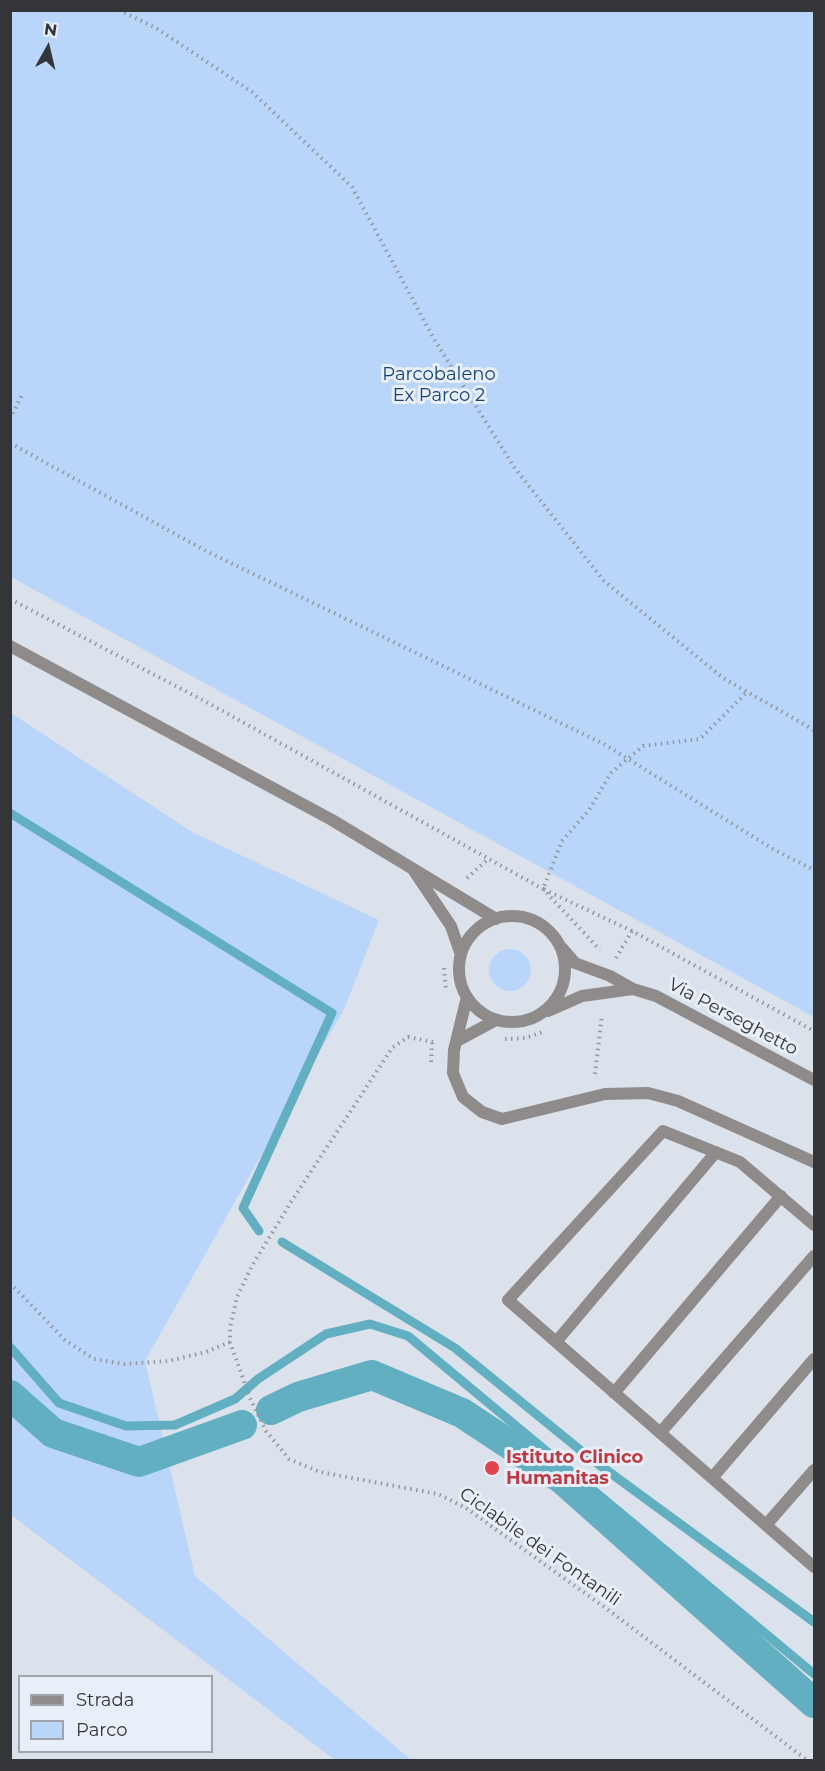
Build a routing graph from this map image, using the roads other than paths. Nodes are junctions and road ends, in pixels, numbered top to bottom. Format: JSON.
{"nodes":[{"id":1,"x":10,"y":646,"type":"edge"},
{"id":2,"x":411,"y":867,"type":"junction"},
{"id":3,"x":496,"y":919,"type":"junction"},
{"id":4,"x":560,"y":946,"type":"junction"},
{"id":5,"x":461,"y":955,"type":"junction"},
{"id":6,"x":633,"y":989,"type":"junction"},
{"id":7,"x":467,"y":997,"type":"junction"},
{"id":8,"x":539,"y":1015,"type":"junction"},
{"id":9,"x":496,"y":1020,"type":"junction"},
{"id":10,"x":457,"y":1041,"type":"junction"},
{"id":11,"x":814,"y":1080,"type":"edge"},
{"id":12,"x":716,"y":1152,"type":"junction"},
{"id":13,"x":814,"y":1162,"type":"edge"},
{"id":14,"x":781,"y":1196,"type":"junction"},
{"id":15,"x":814,"y":1225,"type":"edge"},
{"id":16,"x":814,"y":1256,"type":"edge"},
{"id":17,"x":556,"y":1342,"type":"junction"},
{"id":18,"x":814,"y":1359,"type":"edge"},
{"id":19,"x":614,"y":1393,"type":"junction"},
{"id":20,"x":660,"y":1432,"type":"junction"},
{"id":21,"x":814,"y":1470,"type":"edge"},
{"id":22,"x":712,"y":1478,"type":"junction"},
{"id":23,"x":766,"y":1525,"type":"junction"},
{"id":24,"x":814,"y":1567,"type":"edge"}],
"edges":[{"from":1,"to":2,"type":"street"},
{"from":2,"to":3,"type":"street"},
{"from":2,"to":5,"type":"street"},
{"from":3,"to":4,"type":"street"},
{"from":3,"to":5,"type":"street"},
{"from":4,"to":6,"type":"street","name":"Via Perseghetto"},
{"from":4,"to":8,"type":"street"},
{"from":5,"to":7,"type":"street"},
{"from":6,"to":8,"type":"street"},
{"from":6,"to":11,"type":"street","name":"Via Perseghetto"},
{"from":7,"to":9,"type":"street"},
{"from":7,"to":10,"type":"street"},
{"from":8,"to":9,"type":"street"},
{"from":9,"to":10,"type":"street"},
{"from":10,"to":13,"type":"street"},
{"from":12,"to":14,"type":"street"},
{"from":12,"to":17,"type":"street"},
{"from":12,"to":17,"type":"street"},
{"from":14,"to":15,"type":"street"},
{"from":14,"to":19,"type":"street"},
{"from":16,"to":20,"type":"street"},
{"from":17,"to":19,"type":"street"},
{"from":18,"to":22,"type":"street"},
{"from":19,"to":20,"type":"street"},
{"from":20,"to":22,"type":"street"},
{"from":21,"to":23,"type":"street"},
{"from":22,"to":23,"type":"street"},
{"from":23,"to":24,"type":"street"}]}
